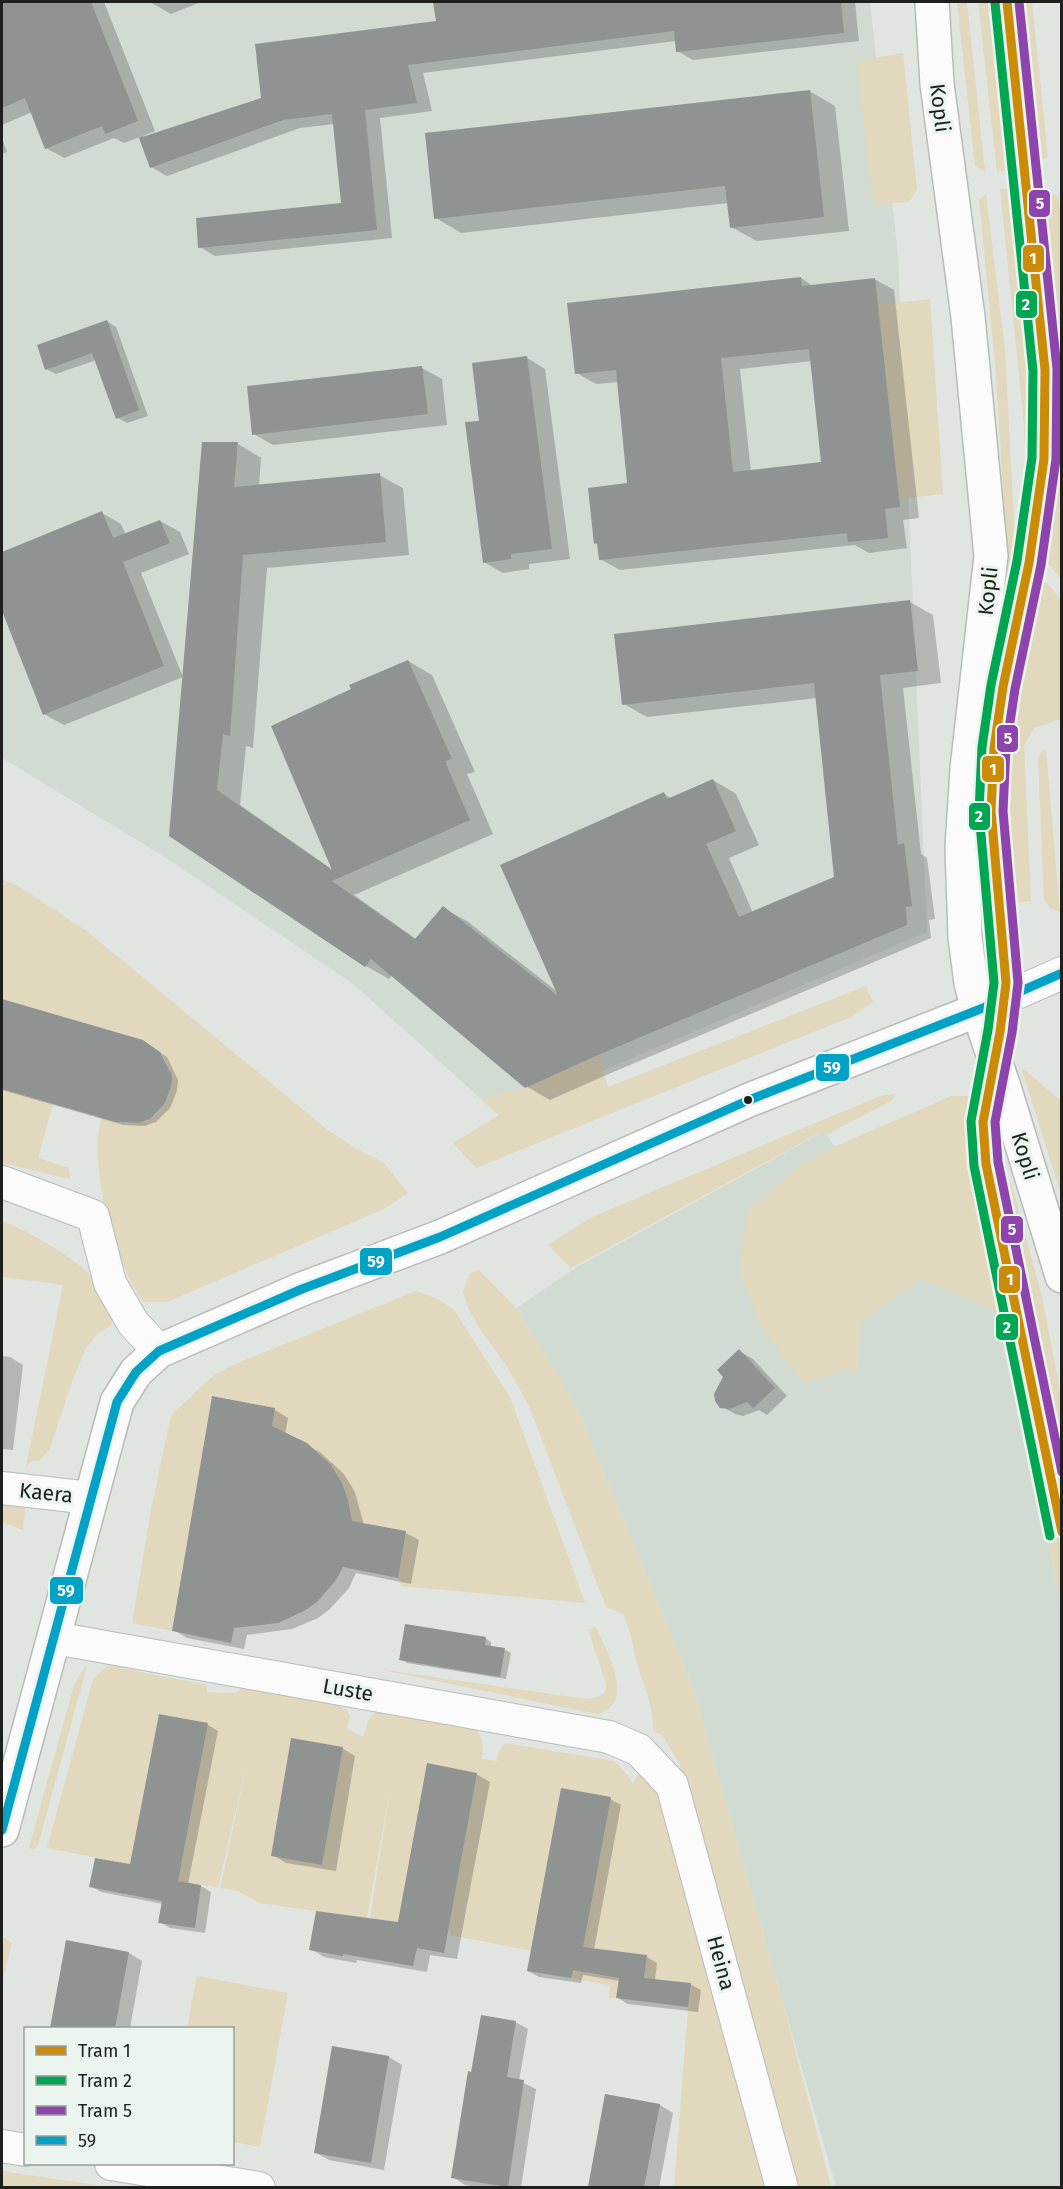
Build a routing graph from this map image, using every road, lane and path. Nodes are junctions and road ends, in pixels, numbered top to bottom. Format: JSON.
{"nodes":[{"id":1,"x":932,"y":2,"type":"edge"},
{"id":2,"x":1062,"y":973,"type":"edge"},
{"id":3,"x":978,"y":1010,"type":"junction"},
{"id":4,"x":2,"y":1182,"type":"edge"},
{"id":5,"x":1062,"y":1276,"type":"edge"},
{"id":6,"x":159,"y":1351,"type":"junction"},
{"id":7,"x":2,"y":1488,"type":"edge"},
{"id":8,"x":91,"y":1498,"type":"junction"},
{"id":9,"x":55,"y":1638,"type":"junction"},
{"id":10,"x":639,"y":1750,"type":"joint"},
{"id":11,"x":2,"y":1830,"type":"edge"},
{"id":12,"x":2,"y":2146,"type":"edge"},
{"id":13,"x":24,"y":2150,"type":"edge"},
{"id":14,"x":123,"y":2165,"type":"edge"},
{"id":15,"x":258,"y":2187,"type":"edge"},
{"id":16,"x":782,"y":2187,"type":"edge"}],
"edges":[{"from":1,"to":3,"type":"street","name":"Kopli"},
{"from":2,"to":3,"type":"street"},
{"from":3,"to":5,"type":"street","name":"Kopli"},
{"from":3,"to":6,"type":"street"},
{"from":4,"to":6,"type":"street"},
{"from":6,"to":8,"type":"street"},
{"from":7,"to":8,"type":"street","name":"Kaera"},
{"from":8,"to":9,"type":"street"},
{"from":9,"to":10,"type":"street","name":"Luste"},
{"from":9,"to":11,"type":"street"},
{"from":10,"to":16,"type":"street","name":"Heina"},
{"from":12,"to":13,"type":"street"},
{"from":14,"to":15,"type":"street"}]}
